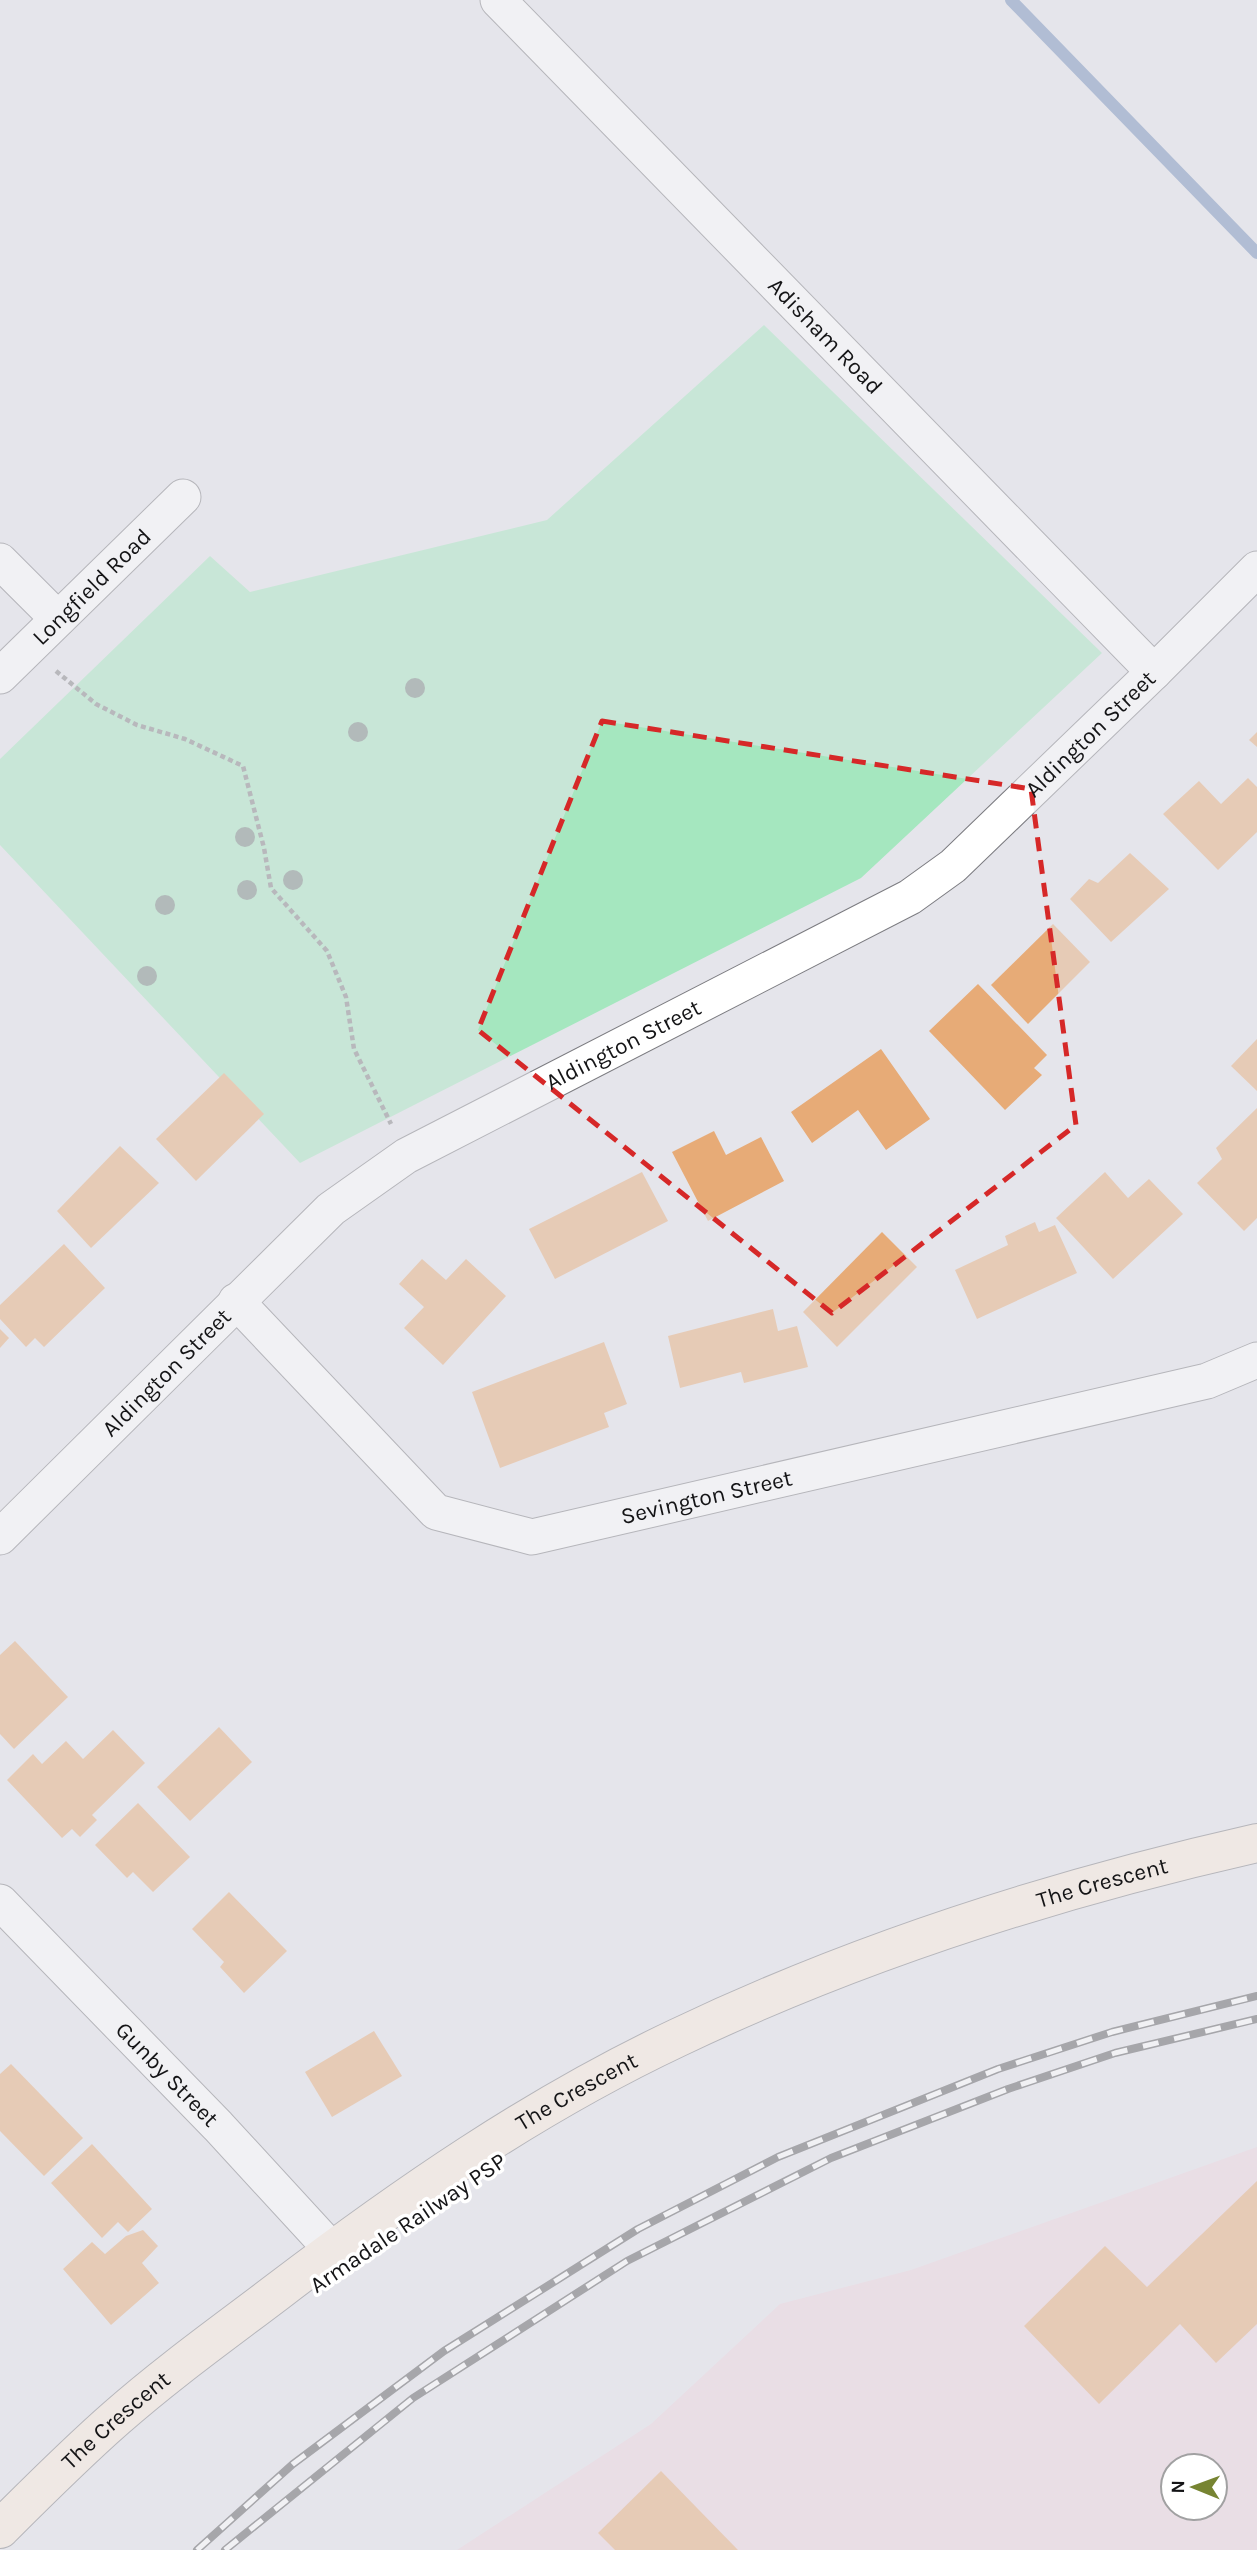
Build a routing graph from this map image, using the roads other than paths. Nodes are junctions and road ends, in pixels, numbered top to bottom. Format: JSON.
{"nodes":[{"id":1,"x":498,"y":0,"type":"edge"},
{"id":2,"x":183,"y":497,"type":"dead end"},
{"id":3,"x":0,"y":561,"type":"edge"},
{"id":4,"x":1257,"y":569,"type":"edge"},
{"id":5,"x":58,"y":619,"type":"junction"},
{"id":6,"x":1154,"y":673,"type":"junction"},
{"id":7,"x":0,"y":676,"type":"edge"},
{"id":8,"x":236,"y":1301,"type":"junction"},
{"id":9,"x":1257,"y":1360,"type":"edge"},
{"id":10,"x":0,"y":1536,"type":"edge"},
{"id":11,"x":1257,"y":1843,"type":"edge"},
{"id":12,"x":0,"y":1902,"type":"edge"},
{"id":13,"x":332,"y":2250,"type":"junction"},
{"id":14,"x":0,"y":2529,"type":"edge"}],
"edges":[{"from":1,"to":6,"type":"street","name":"Adisham Road"},
{"from":2,"to":5,"type":"street","name":"Longfield Road"},
{"from":3,"to":5,"type":"street"},
{"from":4,"to":6,"type":"street","name":"Aldington Street"},
{"from":5,"to":7,"type":"street","name":"Longfield Road"},
{"from":6,"to":8,"type":"street","name":"Aldington Street"},
{"from":8,"to":9,"type":"street","name":"Sevington Street"},
{"from":8,"to":10,"type":"street","name":"Aldington Street"},
{"from":11,"to":13,"type":"main road","name":"The Crescent"},
{"from":12,"to":13,"type":"street","name":"Gunby Street"},
{"from":13,"to":14,"type":"main road","name":"The Crescent"}]}
